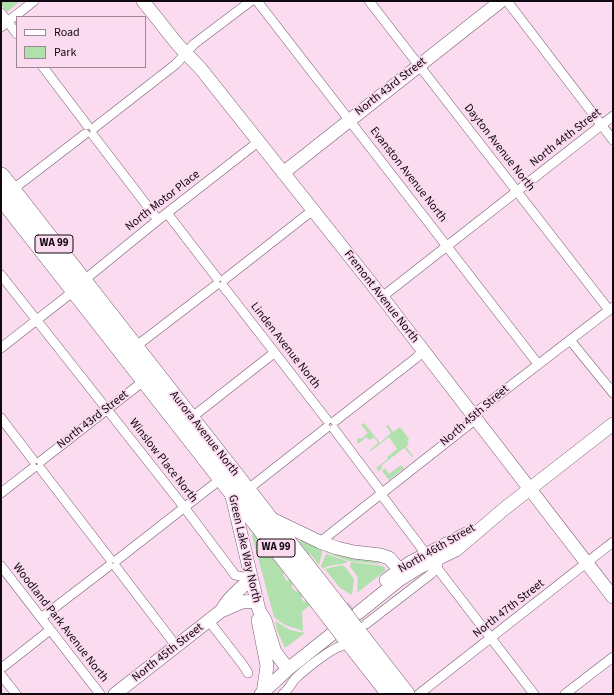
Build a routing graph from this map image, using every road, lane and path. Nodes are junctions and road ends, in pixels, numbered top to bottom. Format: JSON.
{"nodes":[{"id":1,"x":34,"y":1,"type":"edge"},
{"id":2,"x":143,"y":1,"type":"edge"},
{"id":3,"x":251,"y":1,"type":"edge"},
{"id":4,"x":257,"y":1,"type":"edge"},
{"id":5,"x":369,"y":1,"type":"edge"},
{"id":6,"x":501,"y":1,"type":"edge"},
{"id":7,"x":507,"y":1,"type":"edge"},
{"id":8,"x":1,"y":14,"type":"edge"},
{"id":9,"x":4,"y":24,"type":"edge"},
{"id":10,"x":16,"y":33,"type":"edge"},
{"id":11,"x":186,"y":53,"type":"junction"},
{"id":12,"x":418,"y":65,"type":"junction"},
{"id":13,"x":43,"y":68,"type":"edge"},
{"id":14,"x":613,"y":116,"type":"edge"},
{"id":15,"x":350,"y":120,"type":"junction"},
{"id":16,"x":602,"y":125,"type":"junction"},
{"id":17,"x":90,"y":130,"type":"junction"},
{"id":18,"x":613,"y":140,"type":"edge"},
{"id":19,"x":258,"y":142,"type":"junction"},
{"id":20,"x":283,"y":173,"type":"junction"},
{"id":21,"x":1,"y":176,"type":"edge"},
{"id":22,"x":518,"y":191,"type":"junction"},
{"id":23,"x":4,"y":196,"type":"edge"},
{"id":24,"x":313,"y":210,"type":"junction"},
{"id":25,"x":167,"y":213,"type":"junction"},
{"id":26,"x":158,"y":220,"type":"junction"},
{"id":27,"x":448,"y":246,"type":"junction"},
{"id":28,"x":1,"y":275,"type":"edge"},
{"id":29,"x":220,"y":282,"type":"junction"},
{"id":30,"x":79,"y":286,"type":"junction"},
{"id":31,"x":382,"y":297,"type":"junction"},
{"id":32,"x":611,"y":308,"type":"edge"},
{"id":33,"x":37,"y":320,"type":"junction"},
{"id":34,"x":570,"y":340,"type":"junction"},
{"id":35,"x":135,"y":347,"type":"junction"},
{"id":36,"x":1,"y":348,"type":"edge"},
{"id":37,"x":423,"y":351,"type":"junction"},
{"id":38,"x":274,"y":353,"type":"junction"},
{"id":39,"x":538,"y":364,"type":"junction"},
{"id":40,"x":145,"y":380,"type":"junction"},
{"id":41,"x":613,"y":393,"type":"edge"},
{"id":42,"x":106,"y":410,"type":"junction"},
{"id":43,"x":1,"y":418,"type":"edge"},
{"id":44,"x":191,"y":418,"type":"junction"},
{"id":45,"x":476,"y":419,"type":"junction"},
{"id":46,"x":613,"y":424,"type":"edge"},
{"id":47,"x":331,"y":425,"type":"junction"},
{"id":48,"x":37,"y":464,"type":"junction"},
{"id":49,"x":226,"y":483,"type":"junction"},
{"id":50,"x":530,"y":489,"type":"junction"},
{"id":51,"x":248,"y":490,"type":"junction"},
{"id":52,"x":1,"y":493,"type":"edge"},
{"id":53,"x":381,"y":493,"type":"junction"},
{"id":54,"x":184,"y":508,"type":"junction"},
{"id":55,"x":504,"y":509,"type":"junction"},
{"id":56,"x":269,"y":517,"type":"junction"},
{"id":57,"x":320,"y":542,"type":"junction"},
{"id":58,"x":613,"y":542,"type":"edge"},
{"id":59,"x":426,"y":554,"type":"junction"},
{"id":60,"x":113,"y":563,"type":"junction"},
{"id":61,"x":438,"y":563,"type":"junction"},
{"id":62,"x":586,"y":563,"type":"junction"},
{"id":63,"x":1,"y":566,"type":"edge"},
{"id":64,"x":400,"y":575,"type":"junction"},
{"id":65,"x":251,"y":580,"type":"junction"},
{"id":66,"x":613,"y":597,"type":"edge"},
{"id":67,"x":328,"y":604,"type":"junction"},
{"id":68,"x":258,"y":606,"type":"junction"},
{"id":69,"x":221,"y":611,"type":"junction"},
{"id":70,"x":41,"y":618,"type":"junction"},
{"id":71,"x":209,"y":621,"type":"junction"},
{"id":72,"x":50,"y":630,"type":"junction"},
{"id":73,"x":349,"y":630,"type":"junction"},
{"id":74,"x":491,"y":638,"type":"junction"},
{"id":75,"x":177,"y":647,"type":"junction"},
{"id":76,"x":613,"y":657,"type":"edge"},
{"id":77,"x":285,"y":668,"type":"junction"},
{"id":78,"x":2,"y":671,"type":"edge"},
{"id":79,"x":248,"y":673,"type":"dead end"},
{"id":80,"x":287,"y":692,"type":"edge"},
{"id":81,"x":266,"y":693,"type":"edge"},
{"id":82,"x":16,"y":694,"type":"edge"},
{"id":83,"x":100,"y":694,"type":"edge"},
{"id":84,"x":115,"y":694,"type":"edge"},
{"id":85,"x":390,"y":694,"type":"edge"},
{"id":86,"x":406,"y":694,"type":"edge"},
{"id":87,"x":419,"y":694,"type":"edge"},
{"id":88,"x":534,"y":694,"type":"edge"},
{"id":89,"x":565,"y":694,"type":"edge"}],
"edges":[{"from":1,"to":9,"type":"street"},
{"from":2,"to":11,"type":"main road","name":"Fremont Avenue North"},
{"from":3,"to":11,"type":"street"},
{"from":4,"to":15,"type":"street","name":"Evanston Avenue North"},
{"from":5,"to":12,"type":"street","name":"Dayton Avenue North"},
{"from":6,"to":12,"type":"main road","name":"North 43rd Street"},
{"from":7,"to":16,"type":"street"},
{"from":8,"to":9,"type":"street"},
{"from":9,"to":10,"type":"street"},
{"from":11,"to":17,"type":"street"},
{"from":11,"to":19,"type":"main road","name":"Fremont Avenue North"},
{"from":12,"to":15,"type":"main road","name":"North 43rd Street"},
{"from":12,"to":22,"type":"street","name":"Dayton Avenue North"},
{"from":13,"to":17,"type":"street"},
{"from":14,"to":16,"type":"street","name":"North 44th Street"},
{"from":15,"to":20,"type":"main road","name":"North 43rd Street"},
{"from":15,"to":27,"type":"street","name":"Evanston Avenue North"},
{"from":16,"to":18,"type":"street"},
{"from":16,"to":22,"type":"street","name":"North 44th Street"},
{"from":17,"to":23,"type":"street"},
{"from":17,"to":26,"type":"street"},
{"from":19,"to":20,"type":"main road","name":"Fremont Avenue North"},
{"from":19,"to":25,"type":"street","name":"North Motor Place"},
{"from":20,"to":24,"type":"main road","name":"Fremont Avenue North"},
{"from":21,"to":23,"type":"highway","name":"Aurora Avenue North","number":"WA 99"},
{"from":22,"to":27,"type":"street","name":"North 44th Street"},
{"from":22,"to":32,"type":"street","name":"Dayton Avenue North"},
{"from":23,"to":30,"type":"highway","name":"Aurora Avenue North","number":"WA 99"},
{"from":24,"to":29,"type":"street"},
{"from":24,"to":31,"type":"main road","name":"Fremont Avenue North"},
{"from":25,"to":26,"type":"street","name":"North Motor Place"},
{"from":25,"to":29,"type":"street","name":"Linden Avenue North"},
{"from":26,"to":30,"type":"street","name":"North Motor Place"},
{"from":27,"to":31,"type":"street","name":"North 44th Street"},
{"from":27,"to":39,"type":"street","name":"Evanston Avenue North"},
{"from":28,"to":33,"type":"street","name":"Winslow Place North"},
{"from":29,"to":35,"type":"street"},
{"from":29,"to":38,"type":"street","name":"Linden Avenue North"},
{"from":30,"to":33,"type":"street","name":"North Motor Place"},
{"from":30,"to":35,"type":"highway","name":"Aurora Avenue North","number":"WA 99"},
{"from":30,"to":40,"type":"highway","name":"Aurora Avenue North","number":"WA 99"},
{"from":31,"to":37,"type":"main road","name":"Fremont Avenue North"},
{"from":32,"to":34,"type":"street","name":"North 45th Street"},
{"from":33,"to":36,"type":"street","name":"North Motor Place"},
{"from":33,"to":42,"type":"street","name":"Winslow Place North"},
{"from":34,"to":39,"type":"street","name":"North 45th Street"},
{"from":34,"to":41,"type":"street"},
{"from":35,"to":44,"type":"highway","name":"Aurora Avenue North","number":"WA 99"},
{"from":37,"to":45,"type":"main road","name":"Fremont Avenue North"},
{"from":37,"to":47,"type":"street"},
{"from":38,"to":44,"type":"street"},
{"from":38,"to":47,"type":"street","name":"Linden Avenue North"},
{"from":39,"to":45,"type":"street","name":"North 45th Street"},
{"from":40,"to":42,"type":"street","name":"North 43rd Street"},
{"from":40,"to":49,"type":"highway","name":"Aurora Avenue North","number":"WA 99"},
{"from":42,"to":48,"type":"street","name":"North 43rd Street"},
{"from":42,"to":54,"type":"street","name":"Winslow Place North"},
{"from":43,"to":48,"type":"street"},
{"from":44,"to":51,"type":"highway","name":"Aurora Avenue North","number":"WA 99"},
{"from":45,"to":50,"type":"main road","name":"Fremont Avenue North"},
{"from":45,"to":53,"type":"street","name":"North 45th Street"},
{"from":46,"to":50,"type":"main road","name":"North 46th Street"},
{"from":47,"to":51,"type":"street"},
{"from":47,"to":53,"type":"street","name":"Linden Avenue North"},
{"from":48,"to":52,"type":"street","name":"North 43rd Street"},
{"from":48,"to":60,"type":"street"},
{"from":49,"to":54,"type":"street"},
{"from":49,"to":65,"type":"main road","name":"Green Lake Way North"},
{"from":49,"to":67,"type":"highway","name":"Aurora Avenue North","number":"WA 99"},
{"from":50,"to":55,"type":"main road","name":"North 46th Street"},
{"from":50,"to":62,"type":"main road","name":"Fremont Avenue North"},
{"from":51,"to":56,"type":"highway","name":"Aurora Avenue North","number":"WA 99"},
{"from":53,"to":57,"type":"street","name":"North 45th Street"},
{"from":53,"to":59,"type":"street","name":"Linden Avenue North"},
{"from":54,"to":60,"type":"street"},
{"from":54,"to":65,"type":"street","name":"Winslow Place North"},
{"from":55,"to":59,"type":"main road","name":"North 46th Street"},
{"from":55,"to":61,"type":"main road","name":"North 46th Street"},
{"from":56,"to":57,"type":"main road"},
{"from":56,"to":67,"type":"highway","name":"Aurora Avenue North","number":"WA 99"},
{"from":57,"to":64,"type":"main road"},
{"from":58,"to":62,"type":"street","name":"North 47th Street"},
{"from":59,"to":64,"type":"main road","name":"North 46th Street"},
{"from":60,"to":70,"type":"street"},
{"from":60,"to":75,"type":"street"},
{"from":61,"to":64,"type":"main road","name":"North 46th Street"},
{"from":61,"to":73,"type":"street","name":"North 46th Street"},
{"from":61,"to":74,"type":"street"},
{"from":62,"to":66,"type":"main road","name":"Fremont Avenue North"},
{"from":62,"to":74,"type":"street","name":"North 47th Street"},
{"from":63,"to":70,"type":"street","name":"Woodland Park Avenue North"},
{"from":64,"to":73,"type":"main road","name":"North 46th Street"},
{"from":65,"to":68,"type":"main road","name":"Green Lake Way North"},
{"from":65,"to":69,"type":"main road","name":"North 45th Street"},
{"from":67,"to":73,"type":"highway","name":"Aurora Avenue North","number":"WA 99","bridge":true},
{"from":68,"to":69,"type":"main road","name":"North 45th Street"},
{"from":68,"to":77,"type":"main road","name":"Green Lake Way North"},
{"from":68,"to":81,"type":"main road","name":"Green Lake Way North"},
{"from":69,"to":71,"type":"main road","name":"North 45th Street"},
{"from":70,"to":72,"type":"street","name":"Woodland Park Avenue North"},
{"from":71,"to":75,"type":"main road","name":"North 45th Street"},
{"from":71,"to":79,"type":"street"},
{"from":72,"to":78,"type":"street"},
{"from":72,"to":83,"type":"street","name":"Woodland Park Avenue North"},
{"from":73,"to":77,"type":"main road","name":"North 46th Street"},
{"from":73,"to":80,"type":"street","name":"North 46th Street"},
{"from":73,"to":85,"type":"highway","name":"Aurora Avenue North","number":"WA 99"},
{"from":73,"to":86,"type":"highway","name":"Aurora Avenue North","number":"WA 99"},
{"from":74,"to":87,"type":"street","name":"North 47th Street"},
{"from":74,"to":88,"type":"street"},
{"from":75,"to":84,"type":"main road","name":"North 45th Street"},
{"from":76,"to":89,"type":"street"},
{"from":77,"to":81,"type":"main road","name":"North 46th Street"},
{"from":78,"to":82,"type":"street"}]}
